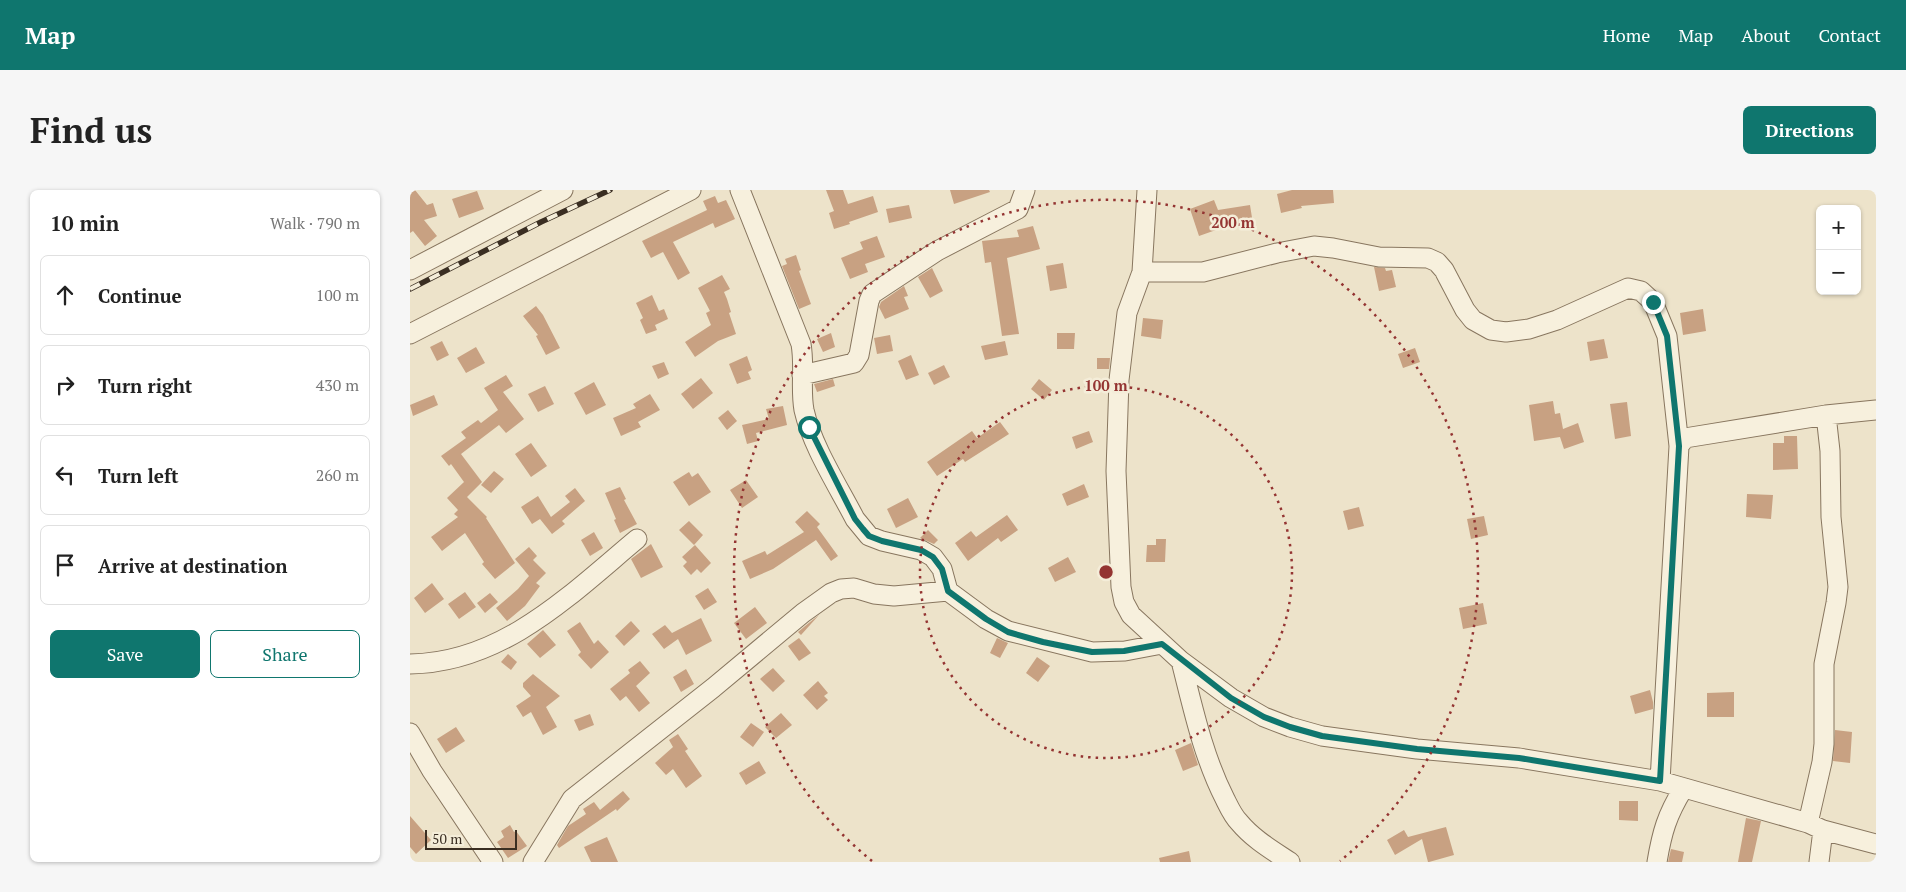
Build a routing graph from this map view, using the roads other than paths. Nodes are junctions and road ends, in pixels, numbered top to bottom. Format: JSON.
{"nodes":[{"id":1,"x":563,"y":190,"type":"edge"},
{"id":2,"x":691,"y":190,"type":"edge"},
{"id":3,"x":740,"y":190,"type":"edge"},
{"id":4,"x":1025,"y":190,"type":"edge"},
{"id":5,"x":1147,"y":190,"type":"edge"},
{"id":6,"x":410,"y":270,"type":"edge"},
{"id":7,"x":1142,"y":272,"type":"junction"},
{"id":8,"x":410,"y":334,"type":"edge"},
{"id":9,"x":802,"y":376,"type":"junction"},
{"id":10,"x":1876,"y":410,"type":"edge"},
{"id":11,"x":1826,"y":415,"type":"junction"},
{"id":12,"x":1679,"y":446,"type":"junction"},
{"id":13,"x":637,"y":539,"type":"dead end"},
{"id":14,"x":948,"y":591,"type":"junction"},
{"id":15,"x":1162,"y":644,"type":"junction"},
{"id":16,"x":1181,"y":661,"type":"junction"},
{"id":17,"x":410,"y":664,"type":"edge"},
{"id":18,"x":410,"y":733,"type":"edge"},
{"id":19,"x":1660,"y":781,"type":"junction"},
{"id":20,"x":1683,"y":789,"type":"junction"},
{"id":21,"x":1816,"y":827,"type":"junction"},
{"id":22,"x":1876,"y":844,"type":"edge"},
{"id":23,"x":1286,"y":861,"type":"edge"},
{"id":24,"x":494,"y":862,"type":"edge"},
{"id":25,"x":533,"y":862,"type":"edge"},
{"id":26,"x":1658,"y":862,"type":"edge"},
{"id":27,"x":1818,"y":862,"type":"edge"}],
"edges":[{"from":1,"to":6,"type":"street"},
{"from":2,"to":8,"type":"street"},
{"from":3,"to":9,"type":"street"},
{"from":4,"to":9,"type":"street"},
{"from":5,"to":7,"type":"street"},
{"from":7,"to":12,"type":"street"},
{"from":7,"to":15,"type":"street"},
{"from":9,"to":14,"type":"street"},
{"from":10,"to":11,"type":"street"},
{"from":11,"to":12,"type":"street"},
{"from":11,"to":21,"type":"street"},
{"from":12,"to":19,"type":"street"},
{"from":13,"to":17,"type":"street"},
{"from":14,"to":15,"type":"street"},
{"from":14,"to":25,"type":"street"},
{"from":15,"to":16,"type":"street"},
{"from":16,"to":19,"type":"street"},
{"from":16,"to":23,"type":"street"},
{"from":18,"to":24,"type":"street"},
{"from":19,"to":20,"type":"street"},
{"from":20,"to":21,"type":"street"},
{"from":20,"to":26,"type":"street"},
{"from":21,"to":22,"type":"street"},
{"from":21,"to":27,"type":"street"}]}
